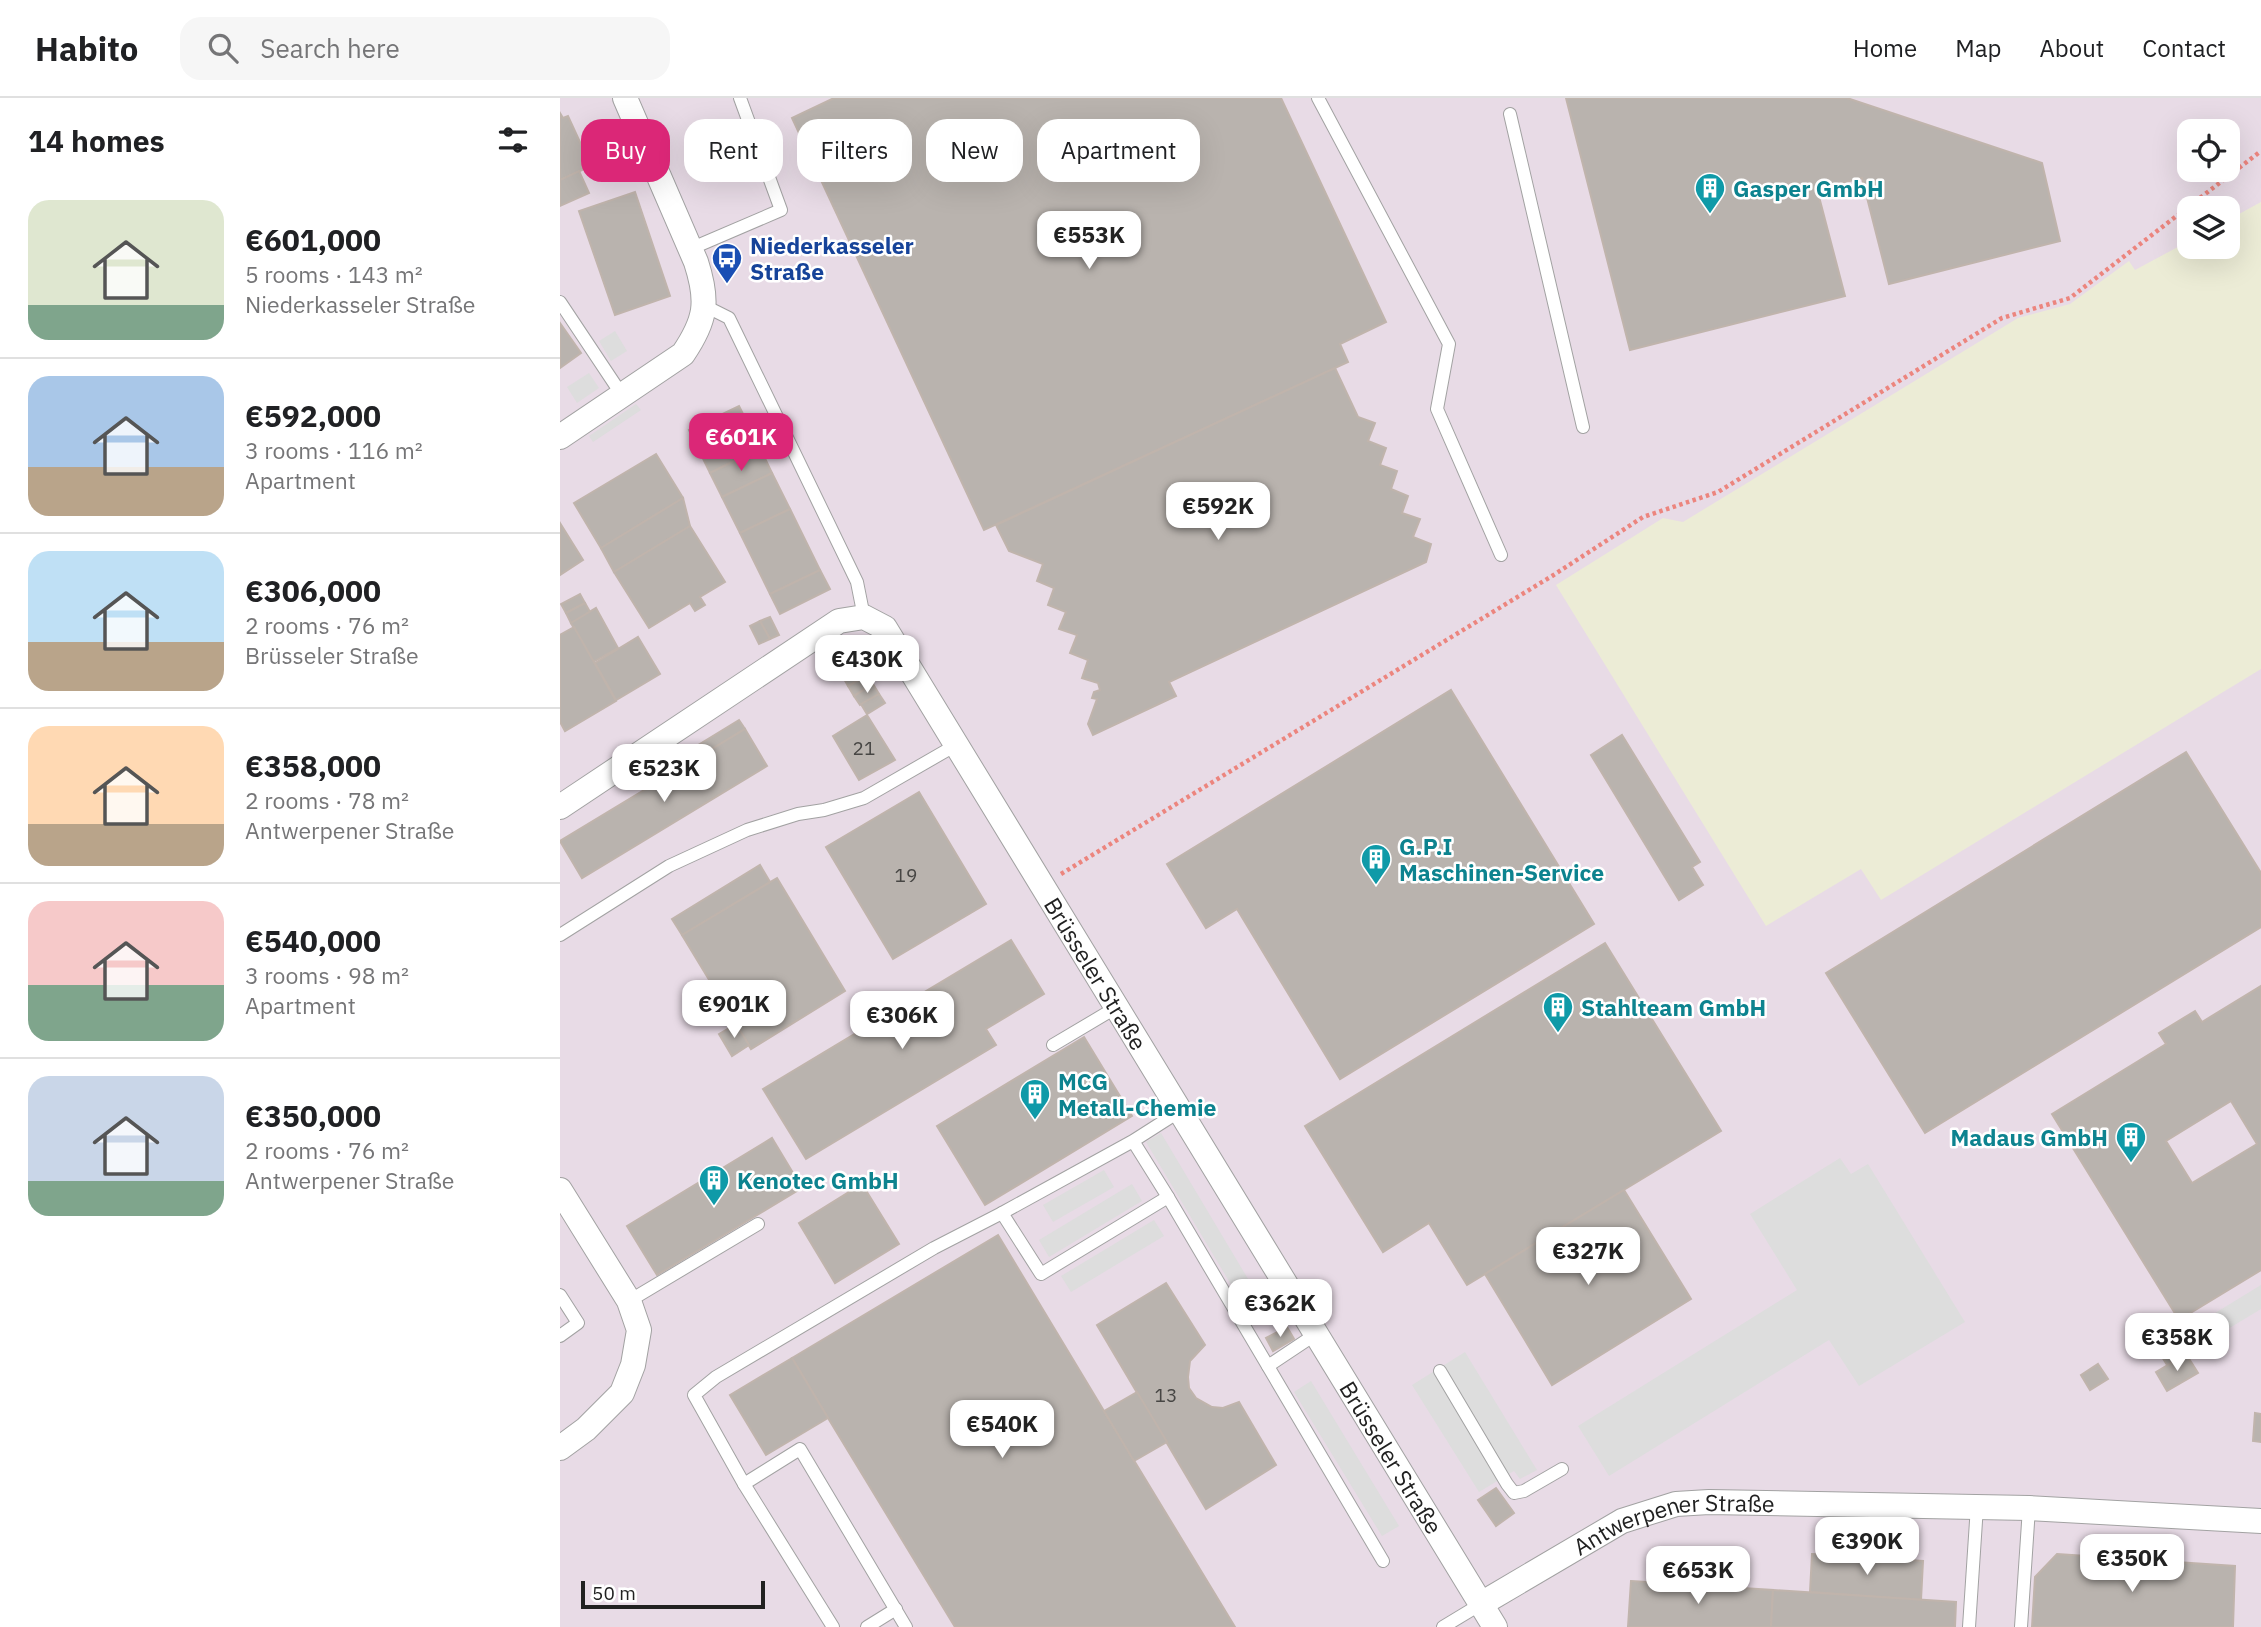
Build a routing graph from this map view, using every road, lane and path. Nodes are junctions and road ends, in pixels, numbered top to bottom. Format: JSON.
{"nodes":[{"id":1,"x":625,"y":98,"type":"edge"},
{"id":2,"x":740,"y":98,"type":"edge"},
{"id":3,"x":1318,"y":98,"type":"edge"},
{"id":4,"x":1510,"y":114,"type":"dead end"},
{"id":5,"x":2261,"y":152,"type":"edge"},
{"id":6,"x":690,"y":249,"type":"junction"},
{"id":7,"x":560,"y":302,"type":"edge"},
{"id":8,"x":705,"y":306,"type":"junction"},
{"id":9,"x":622,"y":395,"type":"junction"},
{"id":10,"x":1583,"y":427,"type":"dead end"},
{"id":11,"x":560,"y":437,"type":"edge"},
{"id":12,"x":1501,"y":555,"type":"dead end"},
{"id":13,"x":864,"y":617,"type":"junction"},
{"id":14,"x":956,"y":745,"type":"junction"},
{"id":15,"x":560,"y":807,"type":"edge"},
{"id":16,"x":1042,"y":885,"type":"junction"},
{"id":17,"x":560,"y":935,"type":"edge"},
{"id":18,"x":1117,"y":1007,"type":"junction"},
{"id":19,"x":1053,"y":1045,"type":"dead end"},
{"id":20,"x":1180,"y":1111,"type":"junction"},
{"id":21,"x":1133,"y":1141,"type":"junction"},
{"id":22,"x":560,"y":1190,"type":"edge"},
{"id":23,"x":1168,"y":1197,"type":"junction"},
{"id":24,"x":1002,"y":1213,"type":"junction"},
{"id":25,"x":758,"y":1224,"type":"dead end"},
{"id":26,"x":560,"y":1295,"type":"edge"},
{"id":27,"x":629,"y":1301,"type":"junction"},
{"id":28,"x":1316,"y":1334,"type":"junction"},
{"id":29,"x":560,"y":1336,"type":"edge"},
{"id":30,"x":1268,"y":1366,"type":"junction"},
{"id":31,"x":1440,"y":1371,"type":"dead end"},
{"id":32,"x":560,"y":1448,"type":"edge"},
{"id":33,"x":1562,"y":1469,"type":"dead end"},
{"id":34,"x":744,"y":1483,"type":"junction"},
{"id":35,"x":1977,"y":1506,"type":"junction"},
{"id":36,"x":2029,"y":1508,"type":"junction"},
{"id":37,"x":2261,"y":1521,"type":"edge"},
{"id":38,"x":1382,"y":1561,"type":"dead end"},
{"id":39,"x":1481,"y":1604,"type":"junction"},
{"id":40,"x":896,"y":1609,"type":"junction"},
{"id":41,"x":833,"y":1627,"type":"edge"},
{"id":42,"x":867,"y":1627,"type":"edge"},
{"id":43,"x":906,"y":1627,"type":"edge"},
{"id":44,"x":1443,"y":1627,"type":"edge"},
{"id":45,"x":1494,"y":1627,"type":"edge"},
{"id":46,"x":1969,"y":1627,"type":"edge"},
{"id":47,"x":2021,"y":1627,"type":"edge"}],
"edges":[{"from":1,"to":6,"type":"street"},
{"from":2,"to":6,"type":"lane"},
{"from":3,"to":12,"type":"lane"},
{"from":4,"to":10,"type":"lane"},
{"from":5,"to":16,"type":"path"},
{"from":6,"to":8,"type":"street"},
{"from":7,"to":9,"type":"lane"},
{"from":8,"to":9,"type":"street"},
{"from":8,"to":13,"type":"lane"},
{"from":9,"to":11,"type":"street"},
{"from":13,"to":14,"type":"street","name":"Brüsseler Straße"},
{"from":13,"to":15,"type":"street"},
{"from":14,"to":16,"type":"street","name":"Brüsseler Straße"},
{"from":14,"to":17,"type":"lane"},
{"from":16,"to":18,"type":"street","name":"Brüsseler Straße"},
{"from":18,"to":19,"type":"lane"},
{"from":18,"to":20,"type":"street","name":"Brüsseler Straße"},
{"from":20,"to":21,"type":"lane"},
{"from":20,"to":28,"type":"street","name":"Brüsseler Straße"},
{"from":21,"to":23,"type":"lane"},
{"from":21,"to":24,"type":"lane"},
{"from":22,"to":27,"type":"street"},
{"from":23,"to":24,"type":"lane"},
{"from":23,"to":30,"type":"lane"},
{"from":24,"to":34,"type":"lane"},
{"from":25,"to":27,"type":"lane"},
{"from":26,"to":29,"type":"lane"},
{"from":27,"to":32,"type":"street"},
{"from":28,"to":30,"type":"lane"},
{"from":28,"to":39,"type":"street","name":"Brüsseler Straße"},
{"from":30,"to":38,"type":"lane"},
{"from":31,"to":33,"type":"lane"},
{"from":34,"to":40,"type":"lane"},
{"from":34,"to":41,"type":"lane"},
{"from":35,"to":36,"type":"street","name":"Antwerpener Straße"},
{"from":35,"to":39,"type":"street","name":"Antwerpener Straße"},
{"from":35,"to":46,"type":"lane"},
{"from":36,"to":37,"type":"street","name":"Antwerpener Straße"},
{"from":36,"to":47,"type":"lane"},
{"from":39,"to":44,"type":"lane"},
{"from":39,"to":45,"type":"street","name":"Brüsseler Straße"},
{"from":40,"to":42,"type":"lane"},
{"from":40,"to":43,"type":"lane"}]}
